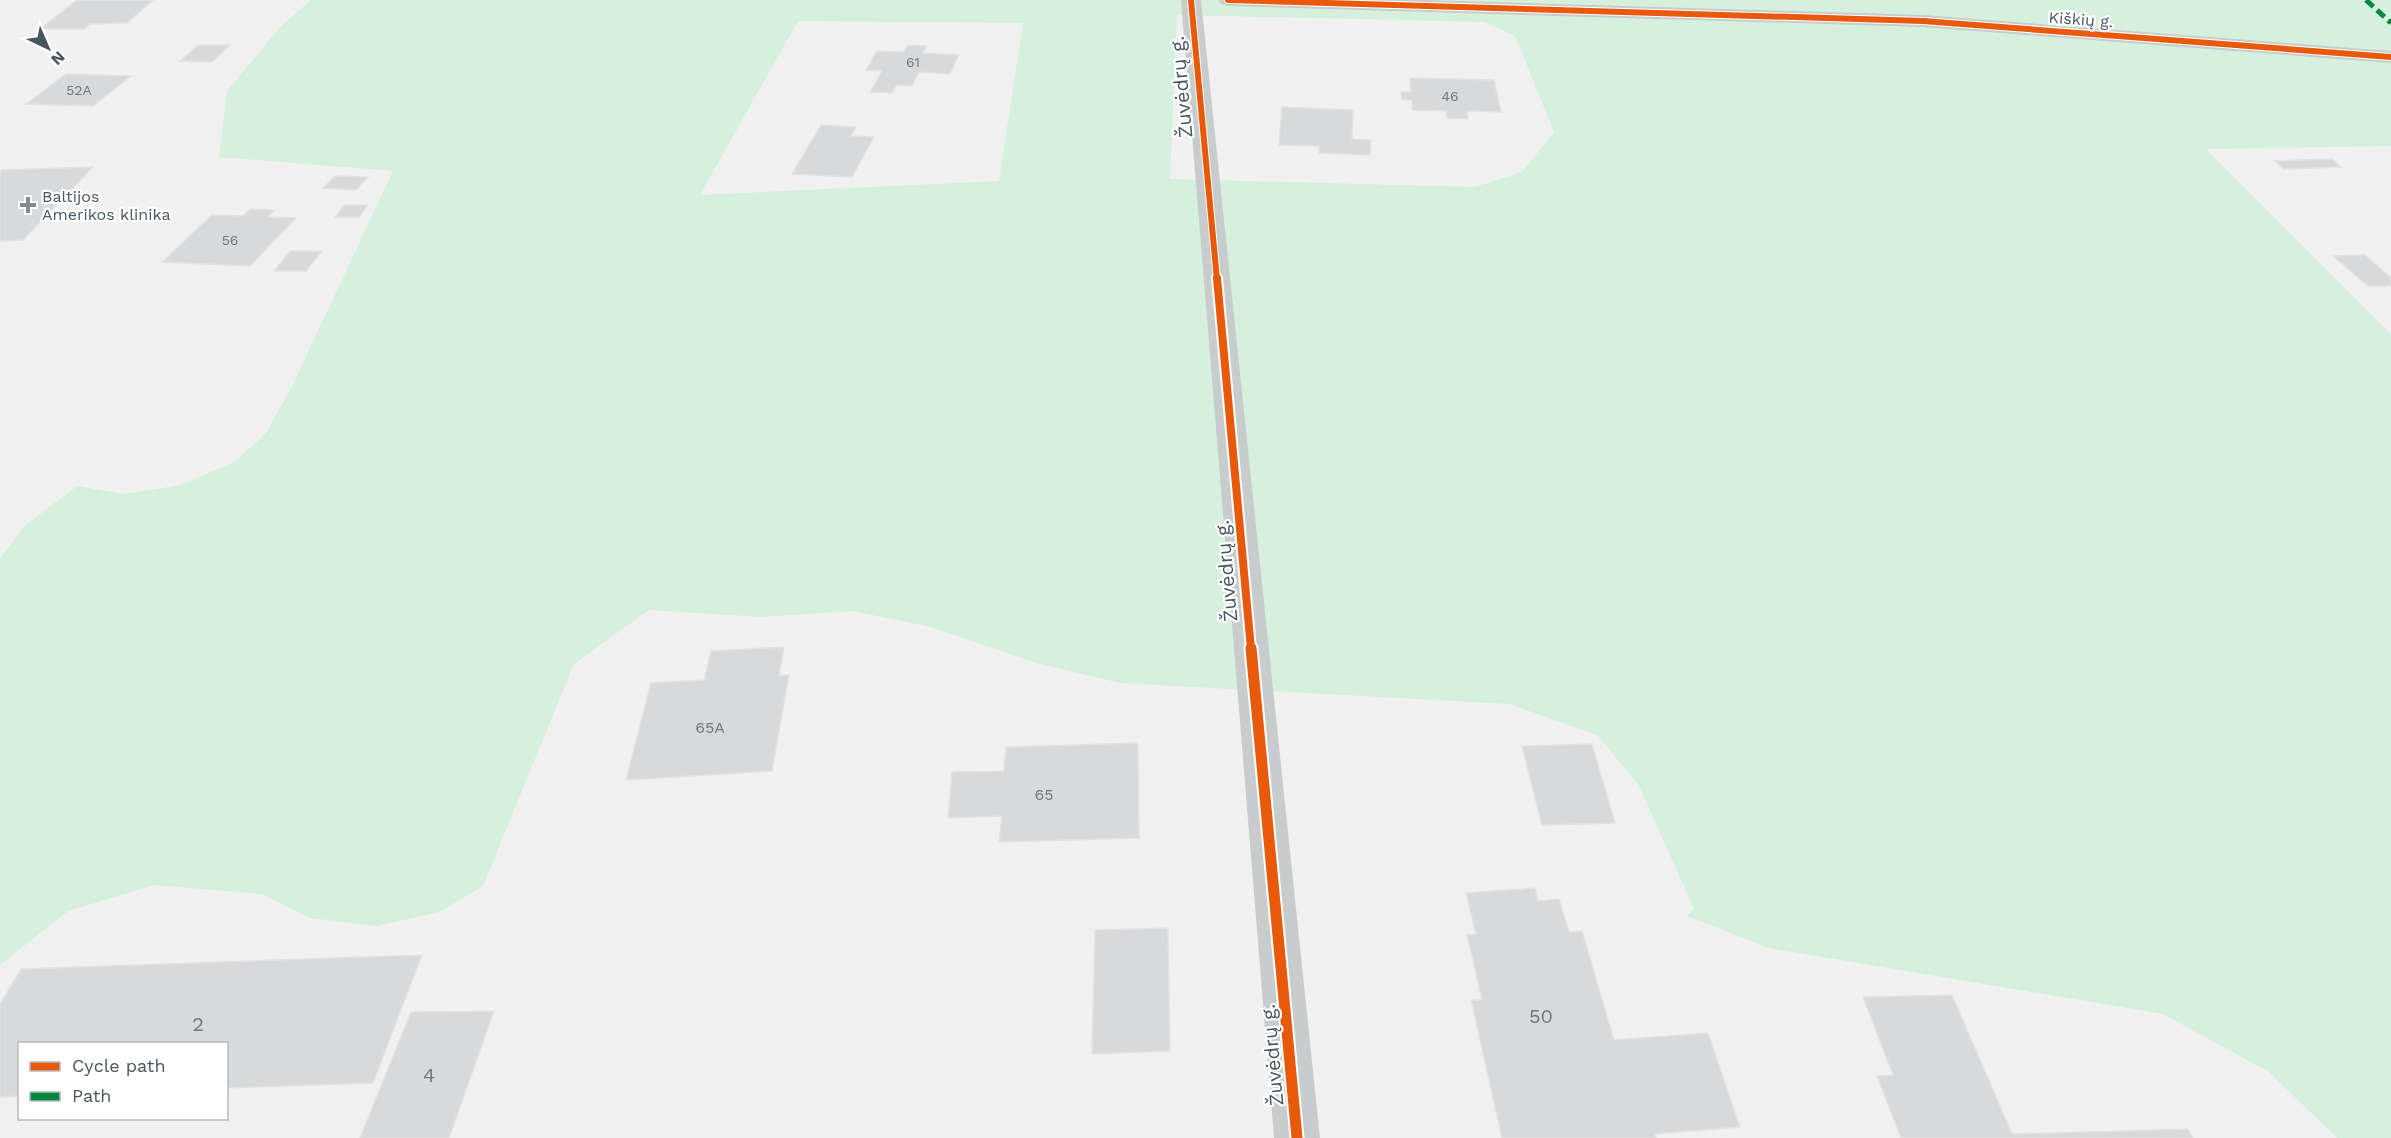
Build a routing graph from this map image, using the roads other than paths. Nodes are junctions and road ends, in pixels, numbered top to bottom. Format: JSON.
{"nodes":[{"id":1,"x":1191,"y":0,"type":"edge"},
{"id":2,"x":1228,"y":0,"type":"edge"},
{"id":3,"x":2391,"y":57,"type":"edge"},
{"id":4,"x":1298,"y":1138,"type":"edge"}],
"edges":[{"from":1,"to":4,"type":"street","name":"Žuvėdrų g."},
{"from":2,"to":3,"type":"street","name":"Kiškių g."}]}
